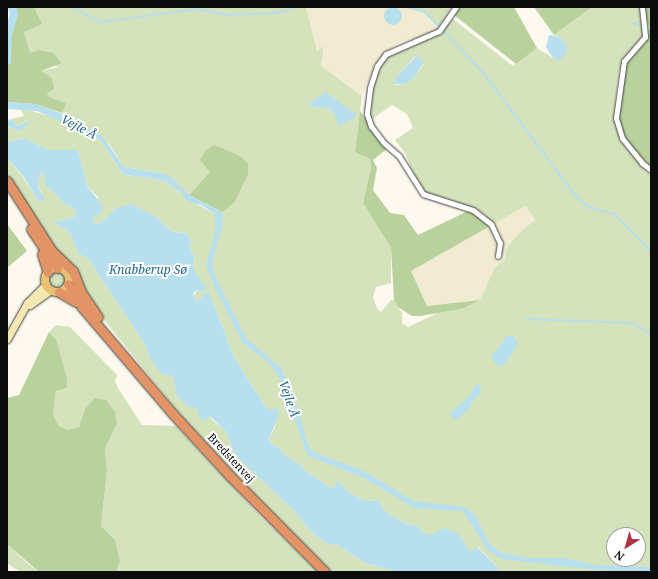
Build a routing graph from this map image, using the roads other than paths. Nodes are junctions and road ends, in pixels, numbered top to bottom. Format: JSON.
{"nodes":[{"id":1,"x":456,"y":7,"type":"edge"},
{"id":2,"x":642,"y":7,"type":"edge"},
{"id":3,"x":651,"y":170,"type":"edge"},
{"id":4,"x":7,"y":181,"type":"edge"},
{"id":5,"x":7,"y":188,"type":"edge"},
{"id":6,"x":39,"y":243,"type":"junction"},
{"id":7,"x":498,"y":256,"type":"dead end"},
{"id":8,"x":57,"y":268,"type":"junction"},
{"id":9,"x":48,"y":272,"type":"junction"},
{"id":10,"x":68,"y":284,"type":"junction"},
{"id":11,"x":52,"y":288,"type":"junction"},
{"id":12,"x":81,"y":306,"type":"junction"},
{"id":13,"x":7,"y":339,"type":"edge"},
{"id":14,"x":125,"y":356,"type":"junction"},
{"id":15,"x":325,"y":572,"type":"edge"}],
"edges":[{"from":1,"to":7,"type":"street"},
{"from":2,"to":3,"type":"street"},
{"from":4,"to":14,"type":"highway","name":"Bredstenvej"},
{"from":5,"to":6,"type":"highway"},
{"from":6,"to":8,"type":"highway"},
{"from":6,"to":9,"type":"highway"},
{"from":8,"to":9,"type":"main road"},
{"from":8,"to":10,"type":"main road"},
{"from":9,"to":11,"type":"main road"},
{"from":10,"to":11,"type":"main road"},
{"from":10,"to":12,"type":"highway","name":"Bredstenvej"},
{"from":11,"to":12,"type":"highway","name":"Bredstenvej"},
{"from":11,"to":13,"type":"street"},
{"from":12,"to":14,"type":"highway","name":"Bredstenvej"},
{"from":14,"to":15,"type":"highway","name":"Bredstenvej"}]}
